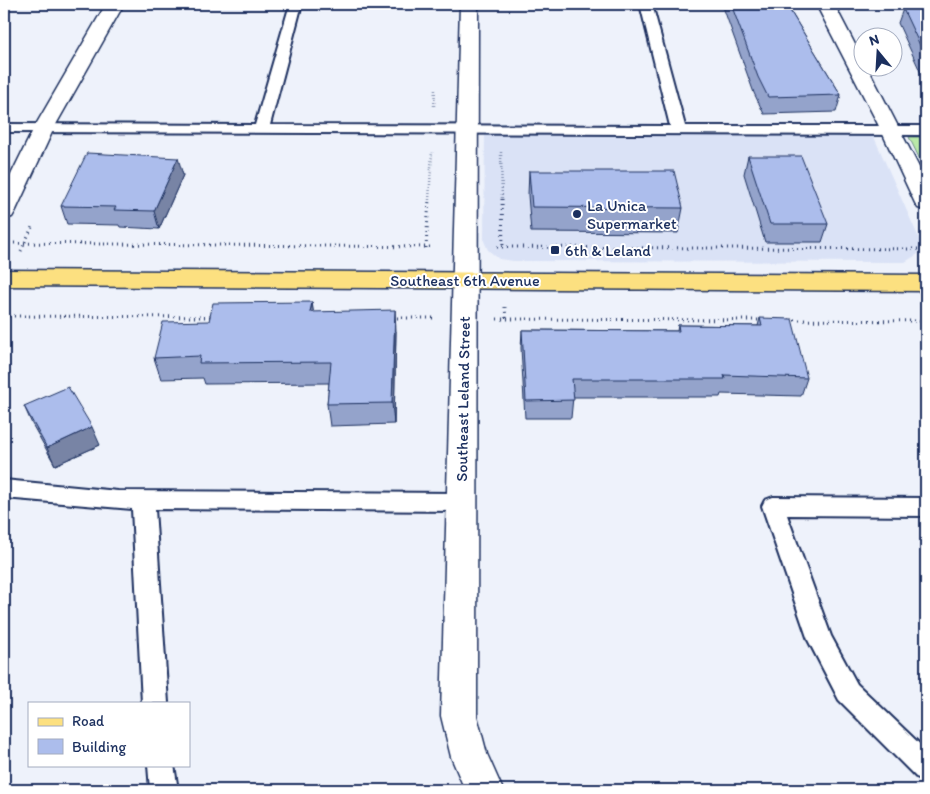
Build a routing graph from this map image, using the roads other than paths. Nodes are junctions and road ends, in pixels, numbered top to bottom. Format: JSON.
{"nodes":[{"id":1,"x":115,"y":4,"type":"edge"},
{"id":2,"x":296,"y":4,"type":"edge"},
{"id":3,"x":469,"y":4,"type":"edge"},
{"id":4,"x":646,"y":4,"type":"edge"},
{"id":5,"x":826,"y":4,"type":"edge"},
{"id":6,"x":4,"y":128,"type":"edge"},
{"id":7,"x":44,"y":128,"type":"junction"},
{"id":8,"x":262,"y":128,"type":"junction"},
{"id":9,"x":468,"y":130,"type":"junction"},
{"id":10,"x":891,"y":130,"type":"junction"},
{"id":11,"x":679,"y":131,"type":"junction"},
{"id":12,"x":926,"y":131,"type":"edge"},
{"id":13,"x":926,"y":204,"type":"edge"},
{"id":14,"x":4,"y":212,"type":"edge"},
{"id":15,"x":4,"y":278,"type":"edge"},
{"id":16,"x":464,"y":280,"type":"junction"},
{"id":17,"x":926,"y":283,"type":"edge"},
{"id":18,"x":4,"y":489,"type":"edge"},
{"id":19,"x":143,"y":500,"type":"junction"},
{"id":20,"x":462,"y":502,"type":"junction"},
{"id":21,"x":926,"y":507,"type":"edge"},
{"id":22,"x":155,"y":702,"type":"edge"},
{"id":23,"x":161,"y":766,"type":"edge"},
{"id":24,"x":926,"y":768,"type":"edge"},
{"id":25,"x":164,"y":790,"type":"edge"},
{"id":26,"x":484,"y":790,"type":"edge"}],
"edges":[{"from":1,"to":7,"type":"street"},
{"from":2,"to":8,"type":"lane"},
{"from":3,"to":9,"type":"street","name":"Southeast Leland Street"},
{"from":4,"to":11,"type":"lane"},
{"from":5,"to":10,"type":"street"},
{"from":6,"to":7,"type":"lane"},
{"from":7,"to":8,"type":"lane"},
{"from":7,"to":14,"type":"street"},
{"from":8,"to":9,"type":"lane"},
{"from":9,"to":11,"type":"lane"},
{"from":9,"to":16,"type":"street","name":"Southeast Leland Street"},
{"from":10,"to":11,"type":"lane"},
{"from":10,"to":12,"type":"lane"},
{"from":10,"to":13,"type":"street"},
{"from":15,"to":16,"type":"main road","name":"Southeast 6th Avenue"},
{"from":16,"to":17,"type":"main road","name":"Southeast 6th Avenue"},
{"from":16,"to":20,"type":"street","name":"Southeast Leland Street"},
{"from":18,"to":19,"type":"lane"},
{"from":19,"to":20,"type":"lane"},
{"from":19,"to":22,"type":"lane"},
{"from":20,"to":26,"type":"street","name":"Southeast Leland Street"},
{"from":21,"to":24,"type":"lane"},
{"from":23,"to":25,"type":"lane"}]}
